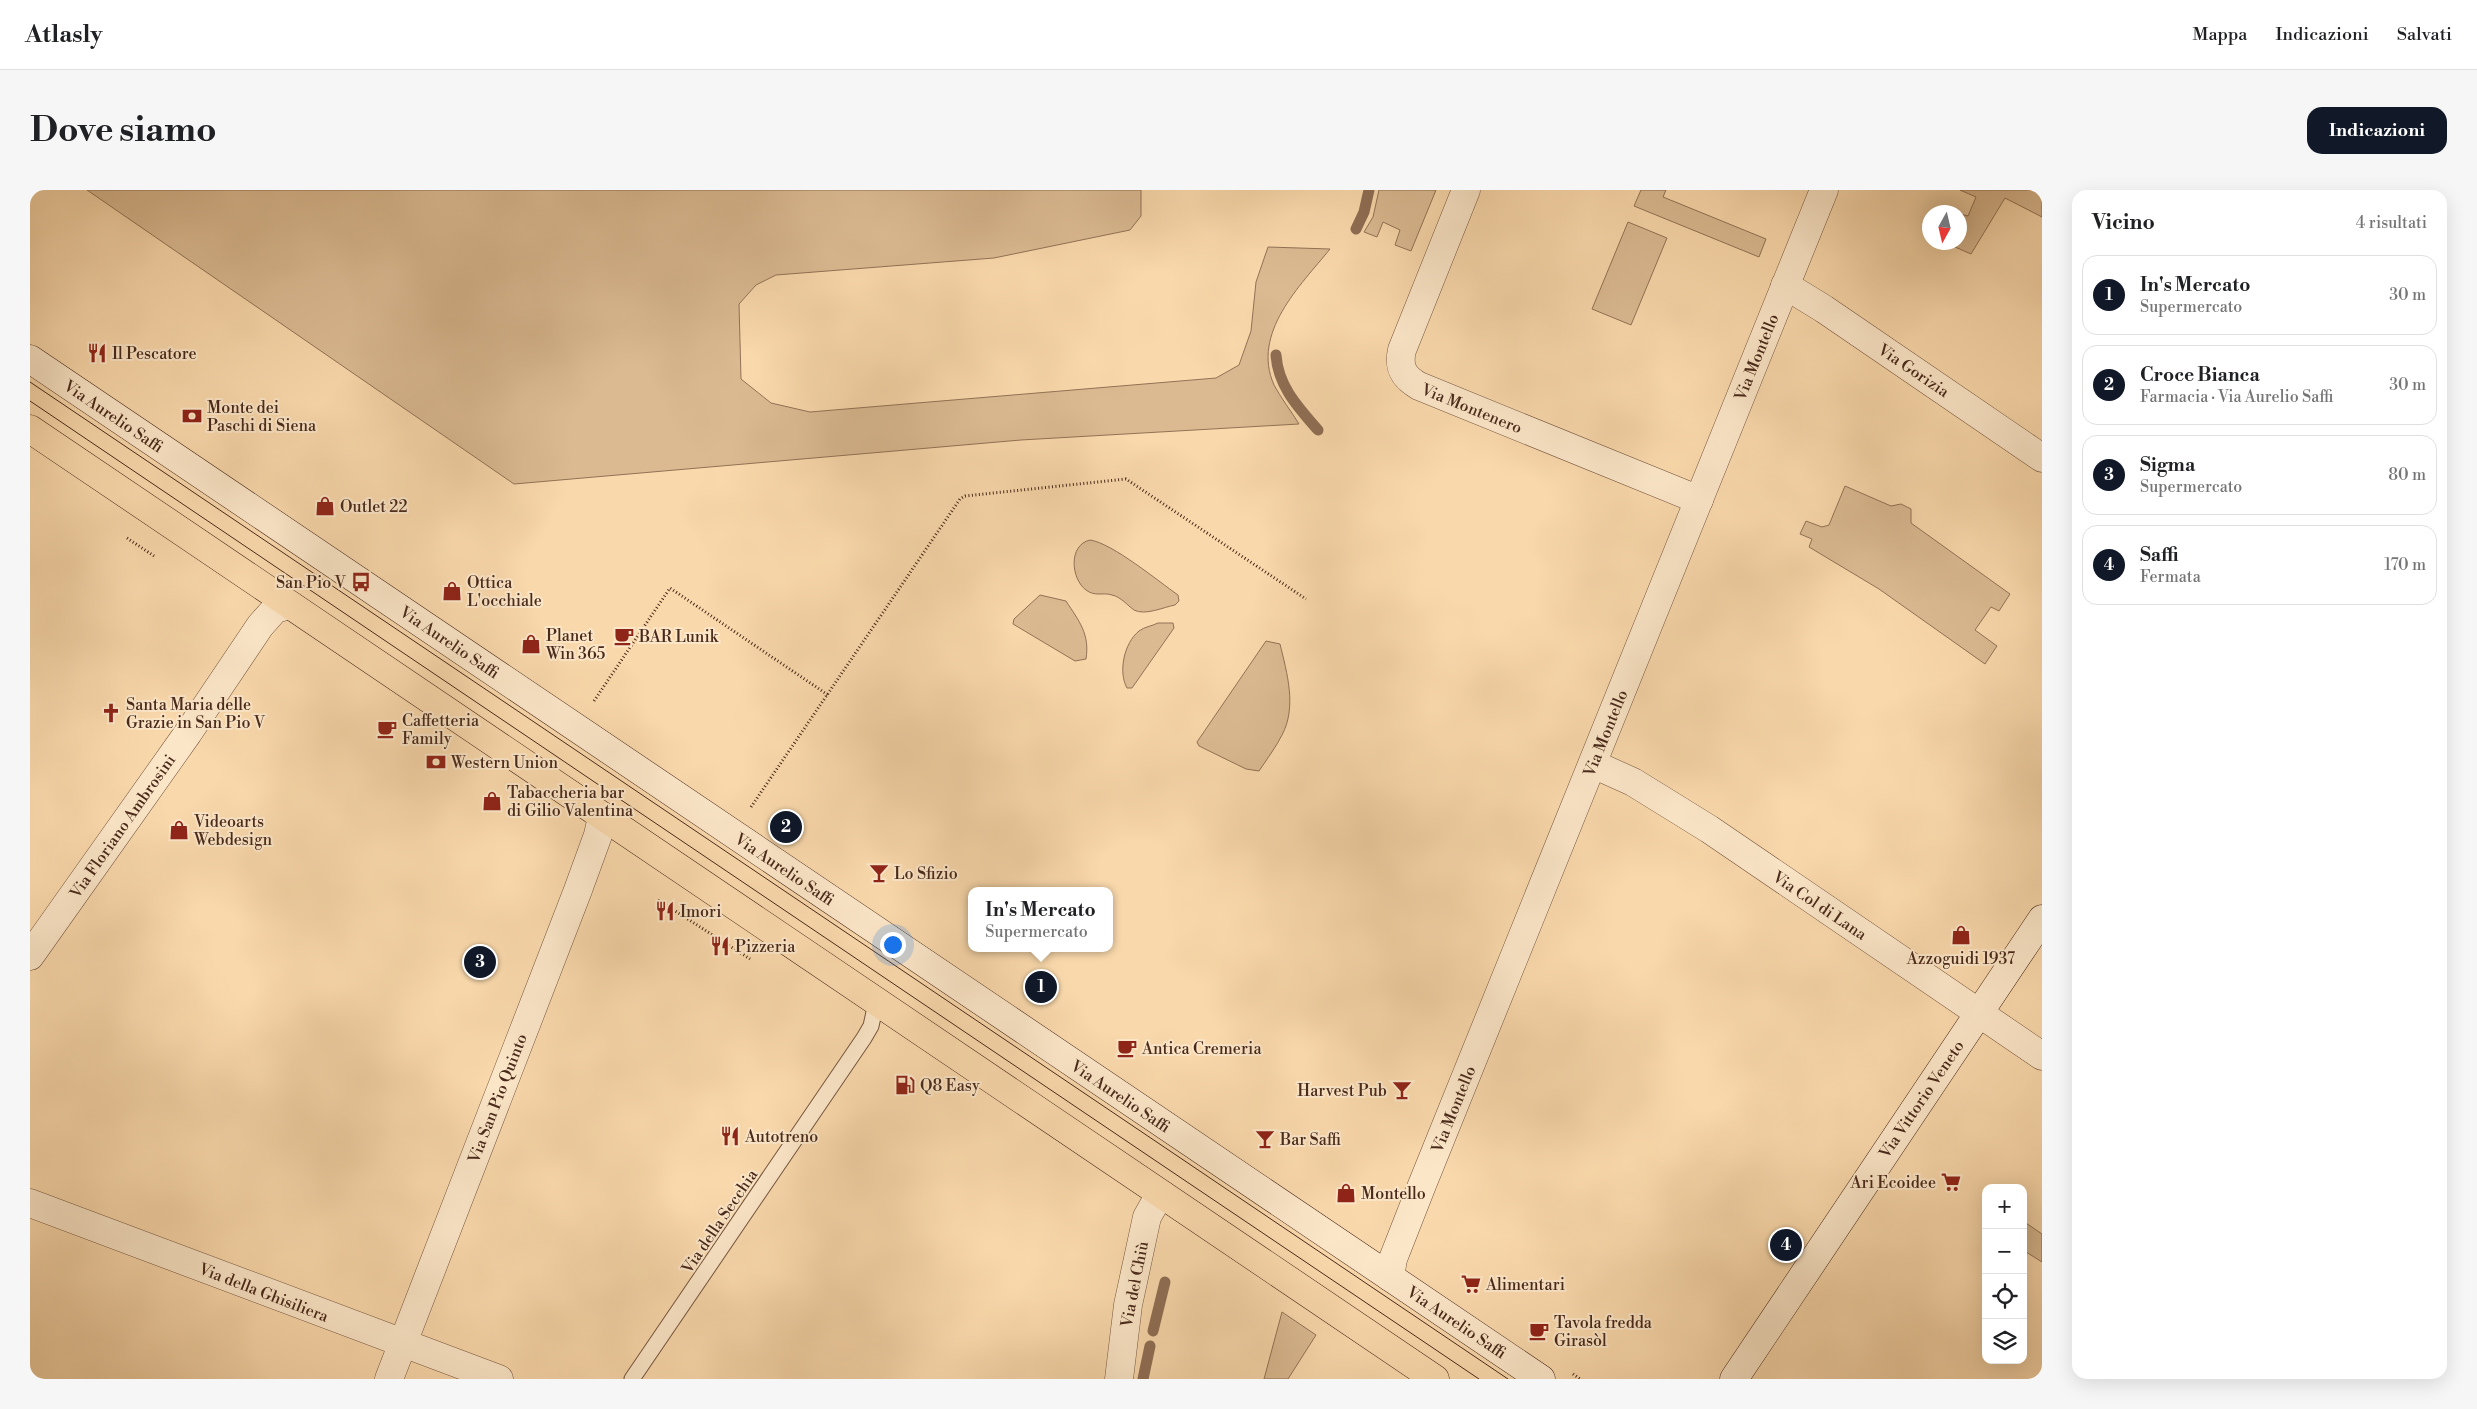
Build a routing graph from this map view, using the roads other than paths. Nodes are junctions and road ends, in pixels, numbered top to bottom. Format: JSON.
{"nodes":[{"id":1,"x":1466,"y":190,"type":"edge"},
{"id":2,"x":1824,"y":190,"type":"edge"},
{"id":3,"x":1785,"y":285,"type":"junction"},
{"id":4,"x":30,"y":359,"type":"edge"},
{"id":5,"x":30,"y":429,"type":"edge"},
{"id":6,"x":2042,"y":458,"type":"edge"},
{"id":7,"x":1699,"y":500,"type":"junction"},
{"id":8,"x":289,"y":605,"type":"junction"},
{"id":9,"x":1592,"y":764,"type":"junction"},
{"id":10,"x":602,"y":817,"type":"junction"},
{"id":11,"x":2042,"y":919,"type":"edge"},
{"id":12,"x":30,"y":956,"type":"edge"},
{"id":13,"x":876,"y":1003,"type":"junction"},
{"id":14,"x":1979,"y":1013,"type":"junction"},
{"id":15,"x":2042,"y":1056,"type":"edge"},
{"id":16,"x":1162,"y":1195,"type":"junction"},
{"id":17,"x":30,"y":1203,"type":"edge"},
{"id":18,"x":1390,"y":1277,"type":"junction"},
{"id":19,"x":402,"y":1344,"type":"junction"},
{"id":20,"x":389,"y":1379,"type":"edge"},
{"id":21,"x":499,"y":1379,"type":"edge"},
{"id":22,"x":632,"y":1379,"type":"edge"},
{"id":23,"x":1119,"y":1379,"type":"edge"},
{"id":24,"x":1435,"y":1379,"type":"edge"},
{"id":25,"x":1540,"y":1379,"type":"edge"},
{"id":26,"x":1734,"y":1379,"type":"edge"}],
"edges":[{"from":1,"to":7,"type":"street","name":"Via Montenero"},
{"from":2,"to":3,"type":"street","name":"Via Montello"},
{"from":3,"to":6,"type":"street","name":"Via Gorizia"},
{"from":3,"to":7,"type":"street","name":"Via Montello"},
{"from":4,"to":18,"type":"street","name":"Via Aurelio Saffi"},
{"from":5,"to":8,"type":"main road"},
{"from":7,"to":9,"type":"street","name":"Via Montello"},
{"from":8,"to":10,"type":"main road"},
{"from":8,"to":12,"type":"street","name":"Via Floriano Ambrosini"},
{"from":9,"to":14,"type":"street","name":"Via Col di Lana"},
{"from":9,"to":18,"type":"street","name":"Via Montello"},
{"from":10,"to":13,"type":"main road"},
{"from":10,"to":19,"type":"street","name":"Via San Pio Quinto"},
{"from":11,"to":14,"type":"street","name":"Via Vittorio Veneto"},
{"from":13,"to":16,"type":"main road"},
{"from":13,"to":22,"type":"lane","name":"Via della Secchia"},
{"from":14,"to":15,"type":"street","name":"Via Col di Lana"},
{"from":14,"to":26,"type":"street","name":"Via Vittorio Veneto"},
{"from":16,"to":23,"type":"street","name":"Via del Chiù"},
{"from":16,"to":24,"type":"main road"},
{"from":17,"to":19,"type":"street","name":"Via della Ghisiliera"},
{"from":18,"to":25,"type":"street","name":"Via Aurelio Saffi"},
{"from":19,"to":20,"type":"street","name":"Via San Pio Quinto"},
{"from":19,"to":21,"type":"street","name":"Via della Ghisiliera"}]}
